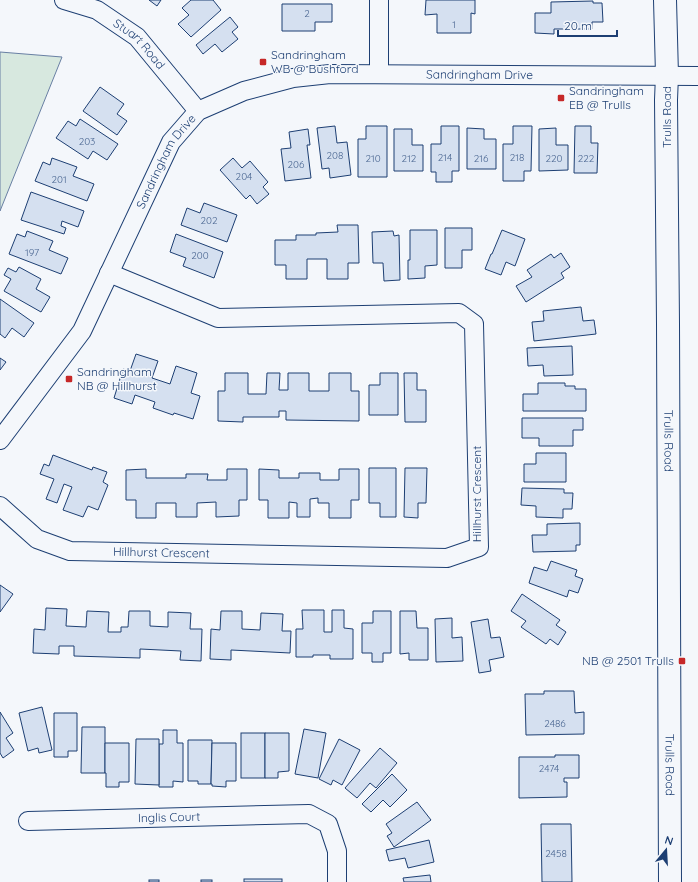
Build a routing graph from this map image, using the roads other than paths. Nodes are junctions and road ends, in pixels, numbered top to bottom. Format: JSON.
{"nodes":[{"id":1,"x":64,"y":0,"type":"edge"},
{"id":2,"x":379,"y":0,"type":"edge"},
{"id":3,"x":665,"y":0,"type":"edge"},
{"id":4,"x":379,"y":74,"type":"junction"},
{"id":5,"x":667,"y":75,"type":"junction"},
{"id":6,"x":698,"y":76,"type":"edge"},
{"id":7,"x":198,"y":111,"type":"junction"},
{"id":8,"x":109,"y":273,"type":"junction"},
{"id":9,"x":0,"y":440,"type":"edge"},
{"id":10,"x":0,"y":506,"type":"edge"},
{"id":11,"x":28,"y":821,"type":"dead end"},
{"id":12,"x":337,"y":882,"type":"edge"},
{"id":13,"x":670,"y":882,"type":"edge"}],
"edges":[{"from":1,"to":7,"type":"street","name":"Stuart Road"},
{"from":2,"to":4,"type":"street"},
{"from":3,"to":5,"type":"street","name":"Trulls Road"},
{"from":4,"to":5,"type":"street","name":"Sandringham Drive"},
{"from":4,"to":7,"type":"street","name":"Sandringham Drive"},
{"from":5,"to":6,"type":"street","name":"Sandringham Drive"},
{"from":5,"to":13,"type":"street","name":"Trulls Road"},
{"from":7,"to":8,"type":"street","name":"Sandringham Drive"},
{"from":8,"to":9,"type":"street","name":"Sandringham Drive"},
{"from":8,"to":10,"type":"street","name":"Hillhurst Crescent"},
{"from":11,"to":12,"type":"street","name":"Inglis Court"}]}
